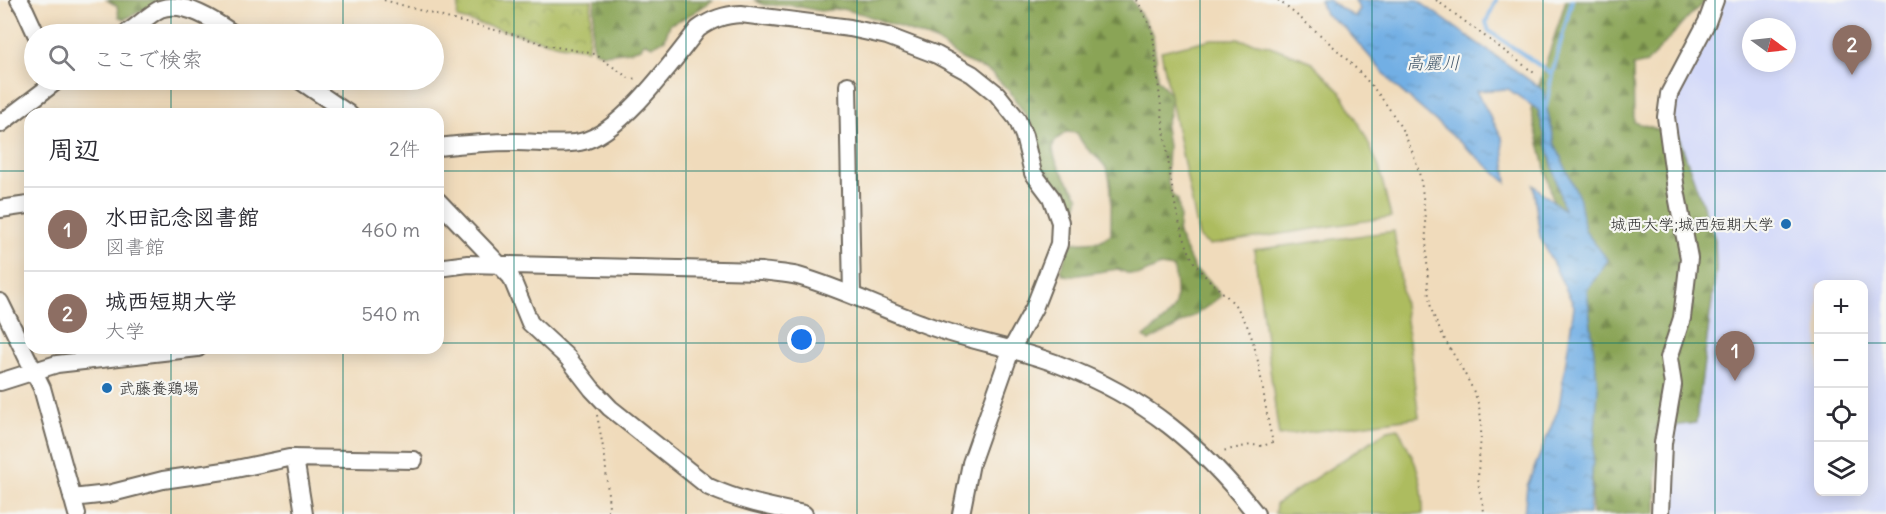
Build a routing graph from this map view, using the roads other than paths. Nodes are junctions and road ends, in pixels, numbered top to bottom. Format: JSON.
{"nodes":[{"id":1,"x":19,"y":0,"type":"edge"},
{"id":2,"x":1715,"y":0,"type":"edge"},
{"id":3,"x":31,"y":24,"type":"edge"},
{"id":4,"x":139,"y":24,"type":"edge"},
{"id":5,"x":216,"y":24,"type":"edge"},
{"id":6,"x":848,"y":85,"type":"dead end"},
{"id":7,"x":43,"y":90,"type":"edge"},
{"id":8,"x":314,"y":90,"type":"edge"},
{"id":9,"x":340,"y":108,"type":"edge"},
{"id":10,"x":0,"y":124,"type":"edge"},
{"id":11,"x":444,"y":146,"type":"edge"},
{"id":12,"x":24,"y":206,"type":"edge"},
{"id":13,"x":444,"y":207,"type":"edge"},
{"id":14,"x":0,"y":209,"type":"edge"},
{"id":15,"x":501,"y":265,"type":"junction"},
{"id":16,"x":444,"y":267,"type":"edge"},
{"id":17,"x":852,"y":295,"type":"junction"},
{"id":18,"x":0,"y":302,"type":"edge"},
{"id":19,"x":24,"y":350,"type":"edge"},
{"id":20,"x":1011,"y":350,"type":"junction"},
{"id":21,"x":26,"y":354,"type":"edge"},
{"id":22,"x":144,"y":354,"type":"edge"},
{"id":23,"x":34,"y":370,"type":"junction"},
{"id":24,"x":0,"y":382,"type":"edge"},
{"id":25,"x":295,"y":458,"type":"junction"},
{"id":26,"x":414,"y":460,"type":"dead end"},
{"id":27,"x":72,"y":498,"type":"junction"},
{"id":28,"x":77,"y":514,"type":"edge"},
{"id":29,"x":304,"y":514,"type":"edge"},
{"id":30,"x":804,"y":514,"type":"edge"},
{"id":31,"x":961,"y":514,"type":"edge"},
{"id":32,"x":1256,"y":514,"type":"edge"},
{"id":33,"x":1660,"y":514,"type":"edge"}],
"edges":[{"from":1,"to":3,"type":"street"},
{"from":2,"to":33,"type":"street"},
{"from":4,"to":5,"type":"street"},
{"from":6,"to":17,"type":"street"},
{"from":7,"to":10,"type":"street"},
{"from":8,"to":9,"type":"street"},
{"from":11,"to":20,"type":"street"},
{"from":12,"to":14,"type":"street"},
{"from":13,"to":15,"type":"street"},
{"from":15,"to":16,"type":"street"},
{"from":15,"to":17,"type":"street"},
{"from":15,"to":30,"type":"street"},
{"from":17,"to":20,"type":"street"},
{"from":18,"to":19,"type":"street"},
{"from":20,"to":31,"type":"street"},
{"from":20,"to":32,"type":"street"},
{"from":21,"to":23,"type":"street"},
{"from":22,"to":23,"type":"street"},
{"from":23,"to":24,"type":"street"},
{"from":23,"to":27,"type":"street"},
{"from":25,"to":26,"type":"street"},
{"from":25,"to":27,"type":"street"},
{"from":25,"to":29,"type":"street"},
{"from":27,"to":28,"type":"street"}]}
